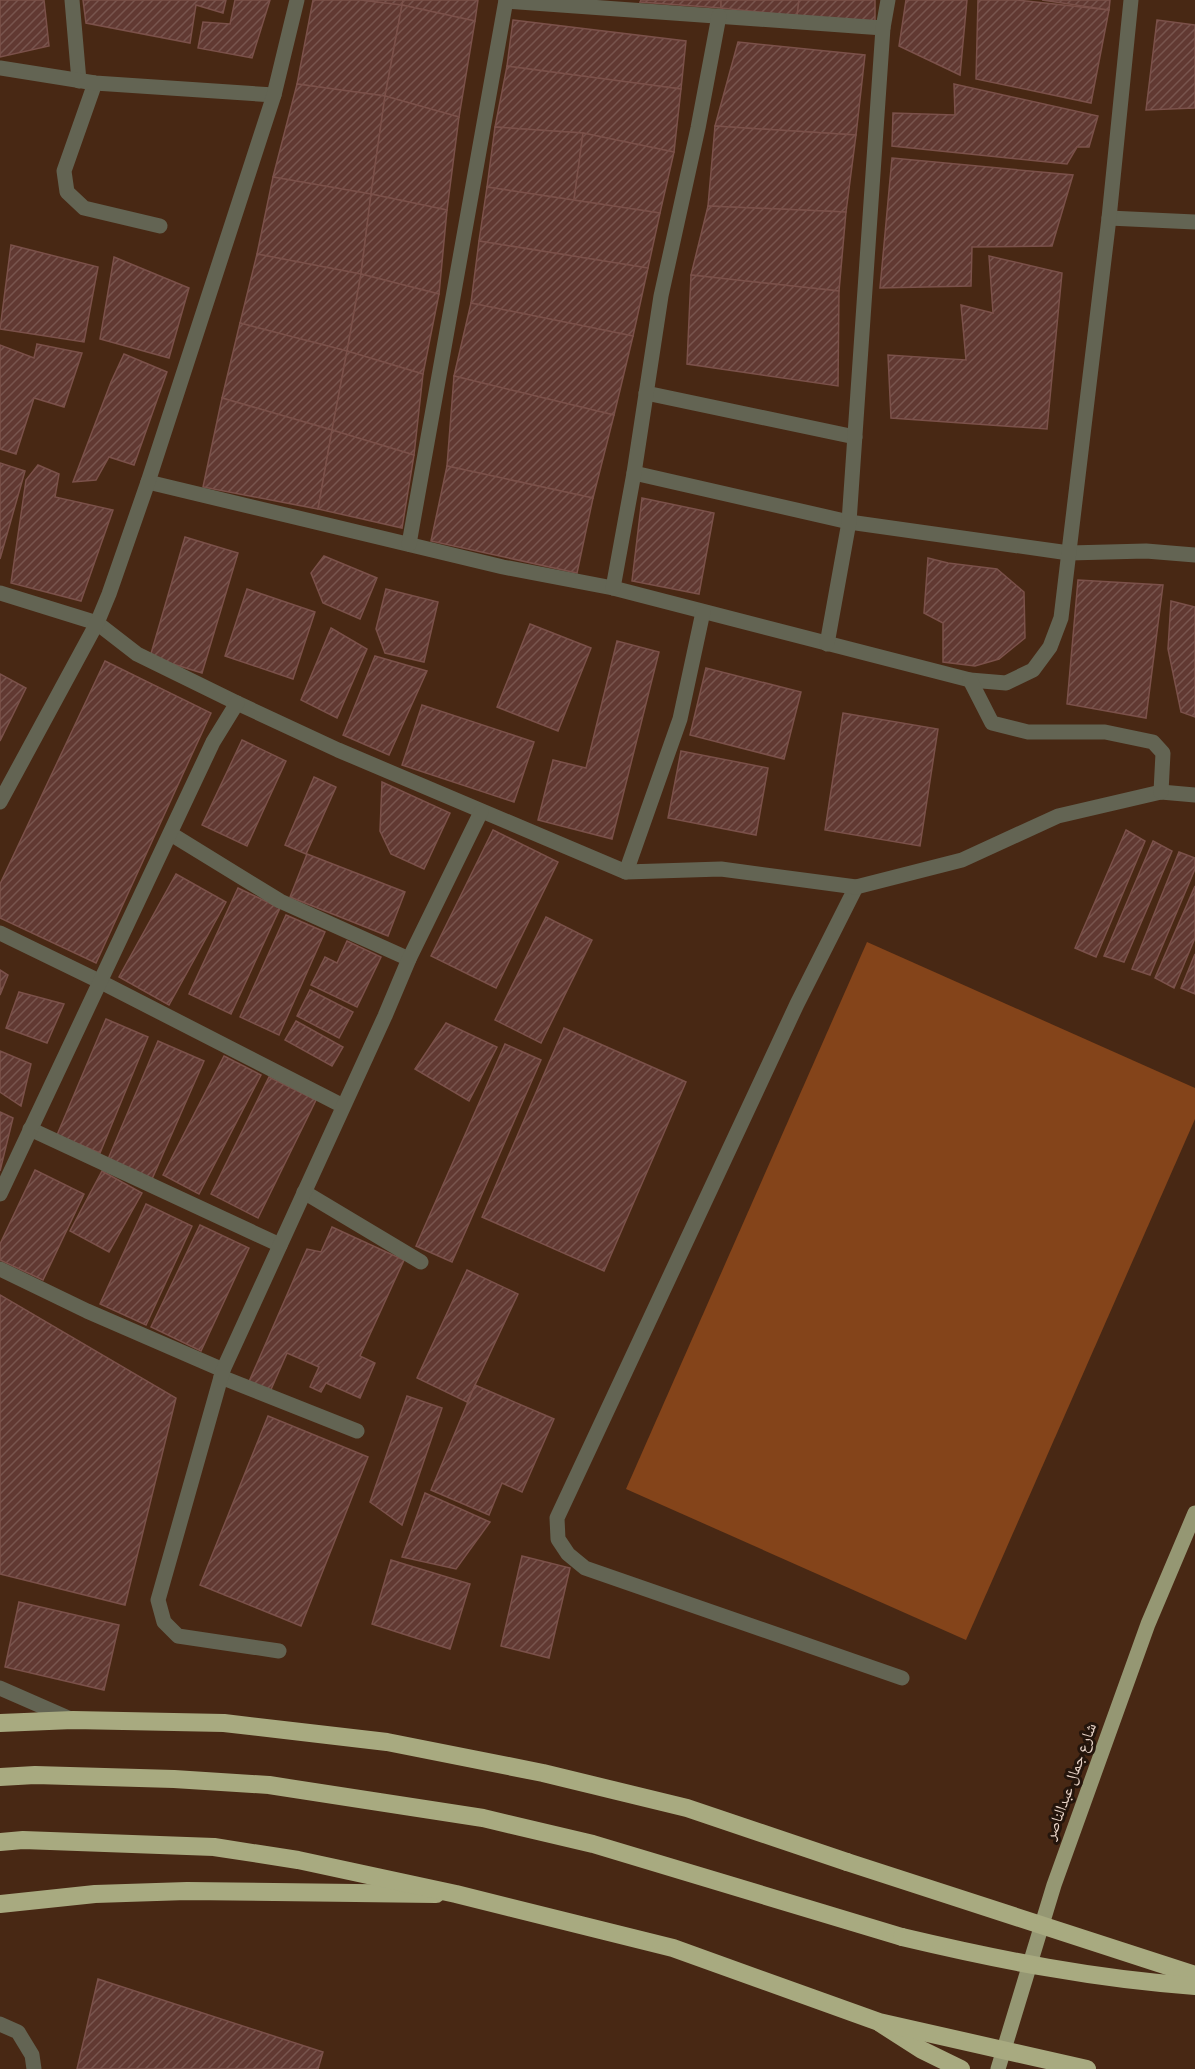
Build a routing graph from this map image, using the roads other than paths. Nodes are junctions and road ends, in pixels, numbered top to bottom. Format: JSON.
{"nodes":[{"id":1,"x":72,"y":0,"type":"edge"},
{"id":2,"x":297,"y":0,"type":"edge"},
{"id":3,"x":506,"y":0,"type":"edge"},
{"id":4,"x":888,"y":0,"type":"edge"},
{"id":5,"x":1131,"y":0,"type":"edge"},
{"id":6,"x":719,"y":16,"type":"junction"},
{"id":7,"x":883,"y":28,"type":"junction"},
{"id":8,"x":0,"y":68,"type":"edge"},
{"id":9,"x":87,"y":82,"type":"junction"},
{"id":10,"x":274,"y":95,"type":"junction"},
{"id":11,"x":1109,"y":218,"type":"junction"},
{"id":12,"x":1195,"y":222,"type":"edge"},
{"id":13,"x":160,"y":226,"type":"dead end"},
{"id":14,"x":646,"y":393,"type":"junction"},
{"id":15,"x":855,"y":437,"type":"junction"},
{"id":16,"x":634,"y":473,"type":"junction"},
{"id":17,"x":148,"y":482,"type":"junction"},
{"id":18,"x":849,"y":522,"type":"junction"},
{"id":19,"x":409,"y":544,"type":"junction"},
{"id":20,"x":1069,"y":553,"type":"junction"},
{"id":21,"x":1195,"y":555,"type":"edge"},
{"id":22,"x":613,"y":588,"type":"junction"},
{"id":23,"x":0,"y":593,"type":"edge"},
{"id":24,"x":703,"y":612,"type":"junction"},
{"id":25,"x":97,"y":623,"type":"junction"},
{"id":26,"x":827,"y":644,"type":"junction"},
{"id":27,"x":970,"y":680,"type":"junction"},
{"id":28,"x":237,"y":703,"type":"junction"},
{"id":29,"x":1161,"y":792,"type":"junction"},
{"id":30,"x":1195,"y":795,"type":"edge"},
{"id":31,"x":0,"y":802,"type":"edge"},
{"id":32,"x":481,"y":812,"type":"junction"},
{"id":33,"x":171,"y":834,"type":"junction"},
{"id":34,"x":626,"y":872,"type":"junction"},
{"id":35,"x":856,"y":887,"type":"junction"},
{"id":36,"x":0,"y":933,"type":"edge"},
{"id":37,"x":409,"y":958,"type":"junction"},
{"id":38,"x":101,"y":982,"type":"junction"},
{"id":39,"x":343,"y":1106,"type":"junction"},
{"id":40,"x":30,"y":1130,"type":"junction"},
{"id":41,"x":304,"y":1192,"type":"junction"},
{"id":42,"x":0,"y":1194,"type":"edge"},
{"id":43,"x":280,"y":1245,"type":"junction"},
{"id":44,"x":421,"y":1262,"type":"dead end"},
{"id":45,"x":0,"y":1269,"type":"edge"},
{"id":46,"x":222,"y":1374,"type":"junction"},
{"id":47,"x":357,"y":1431,"type":"dead end"},
{"id":48,"x":1195,"y":1513,"type":"edge"},
{"id":49,"x":279,"y":1651,"type":"dead end"},
{"id":50,"x":902,"y":1678,"type":"dead end"},
{"id":51,"x":0,"y":1688,"type":"edge"},
{"id":52,"x":73,"y":1720,"type":"junction"},
{"id":53,"x":0,"y":1724,"type":"edge"},
{"id":54,"x":0,"y":1777,"type":"edge"},
{"id":55,"x":0,"y":1842,"type":"edge"},
{"id":56,"x":456,"y":1894,"type":"junction"},
{"id":57,"x":0,"y":1904,"type":"edge"},
{"id":58,"x":1195,"y":1975,"type":"edge"},
{"id":59,"x":1195,"y":1986,"type":"edge"},
{"id":60,"x":879,"y":2022,"type":"junction"},
{"id":61,"x":0,"y":2024,"type":"edge"},
{"id":62,"x":34,"y":2069,"type":"edge"},
{"id":63,"x":962,"y":2069,"type":"edge"},
{"id":64,"x":998,"y":2069,"type":"edge"},
{"id":65,"x":1087,"y":2069,"type":"edge"}],
"edges":[{"from":1,"to":9,"type":"street"},
{"from":2,"to":10,"type":"street"},
{"from":3,"to":6,"type":"street"},
{"from":3,"to":19,"type":"street"},
{"from":4,"to":7,"type":"street"},
{"from":5,"to":11,"type":"street"},
{"from":6,"to":7,"type":"street"},
{"from":6,"to":14,"type":"street"},
{"from":7,"to":15,"type":"street"},
{"from":8,"to":9,"type":"street"},
{"from":9,"to":10,"type":"street"},
{"from":9,"to":13,"type":"street"},
{"from":10,"to":17,"type":"street"},
{"from":11,"to":12,"type":"street"},
{"from":11,"to":20,"type":"street"},
{"from":14,"to":15,"type":"street"},
{"from":14,"to":16,"type":"street"},
{"from":15,"to":18,"type":"street"},
{"from":16,"to":18,"type":"street"},
{"from":16,"to":22,"type":"street"},
{"from":17,"to":19,"type":"street"},
{"from":17,"to":25,"type":"street"},
{"from":18,"to":20,"type":"street"},
{"from":18,"to":26,"type":"street"},
{"from":19,"to":22,"type":"street"},
{"from":20,"to":21,"type":"street"},
{"from":20,"to":27,"type":"street"},
{"from":22,"to":24,"type":"street"},
{"from":23,"to":25,"type":"street"},
{"from":24,"to":26,"type":"street"},
{"from":24,"to":34,"type":"street"},
{"from":25,"to":28,"type":"street"},
{"from":25,"to":31,"type":"street"},
{"from":26,"to":27,"type":"street"},
{"from":27,"to":29,"type":"street"},
{"from":28,"to":32,"type":"street"},
{"from":28,"to":33,"type":"street"},
{"from":29,"to":30,"type":"street"},
{"from":29,"to":35,"type":"street"},
{"from":32,"to":34,"type":"street"},
{"from":32,"to":37,"type":"street"},
{"from":33,"to":37,"type":"street"},
{"from":33,"to":38,"type":"street"},
{"from":34,"to":35,"type":"street"},
{"from":35,"to":50,"type":"street"},
{"from":36,"to":38,"type":"street"},
{"from":37,"to":39,"type":"street"},
{"from":38,"to":39,"type":"street"},
{"from":38,"to":40,"type":"street"},
{"from":39,"to":41,"type":"street"},
{"from":40,"to":42,"type":"street"},
{"from":40,"to":43,"type":"street"},
{"from":41,"to":43,"type":"street"},
{"from":41,"to":44,"type":"street"},
{"from":43,"to":46,"type":"street"},
{"from":45,"to":46,"type":"street"},
{"from":46,"to":47,"type":"street"},
{"from":46,"to":49,"type":"street"},
{"from":48,"to":64,"type":"main road","name":"شارع جمال عبدالناصر"},
{"from":51,"to":52,"type":"street"},
{"from":52,"to":53,"type":"highway"},
{"from":52,"to":58,"type":"highway","bridge":true},
{"from":54,"to":59,"type":"highway","bridge":true},
{"from":55,"to":56,"type":"highway","bridge":true},
{"from":56,"to":57,"type":"highway","bridge":true},
{"from":56,"to":60,"type":"highway","bridge":true},
{"from":60,"to":63,"type":"highway"},
{"from":60,"to":65,"type":"highway","bridge":true},
{"from":61,"to":62,"type":"street"}]}
